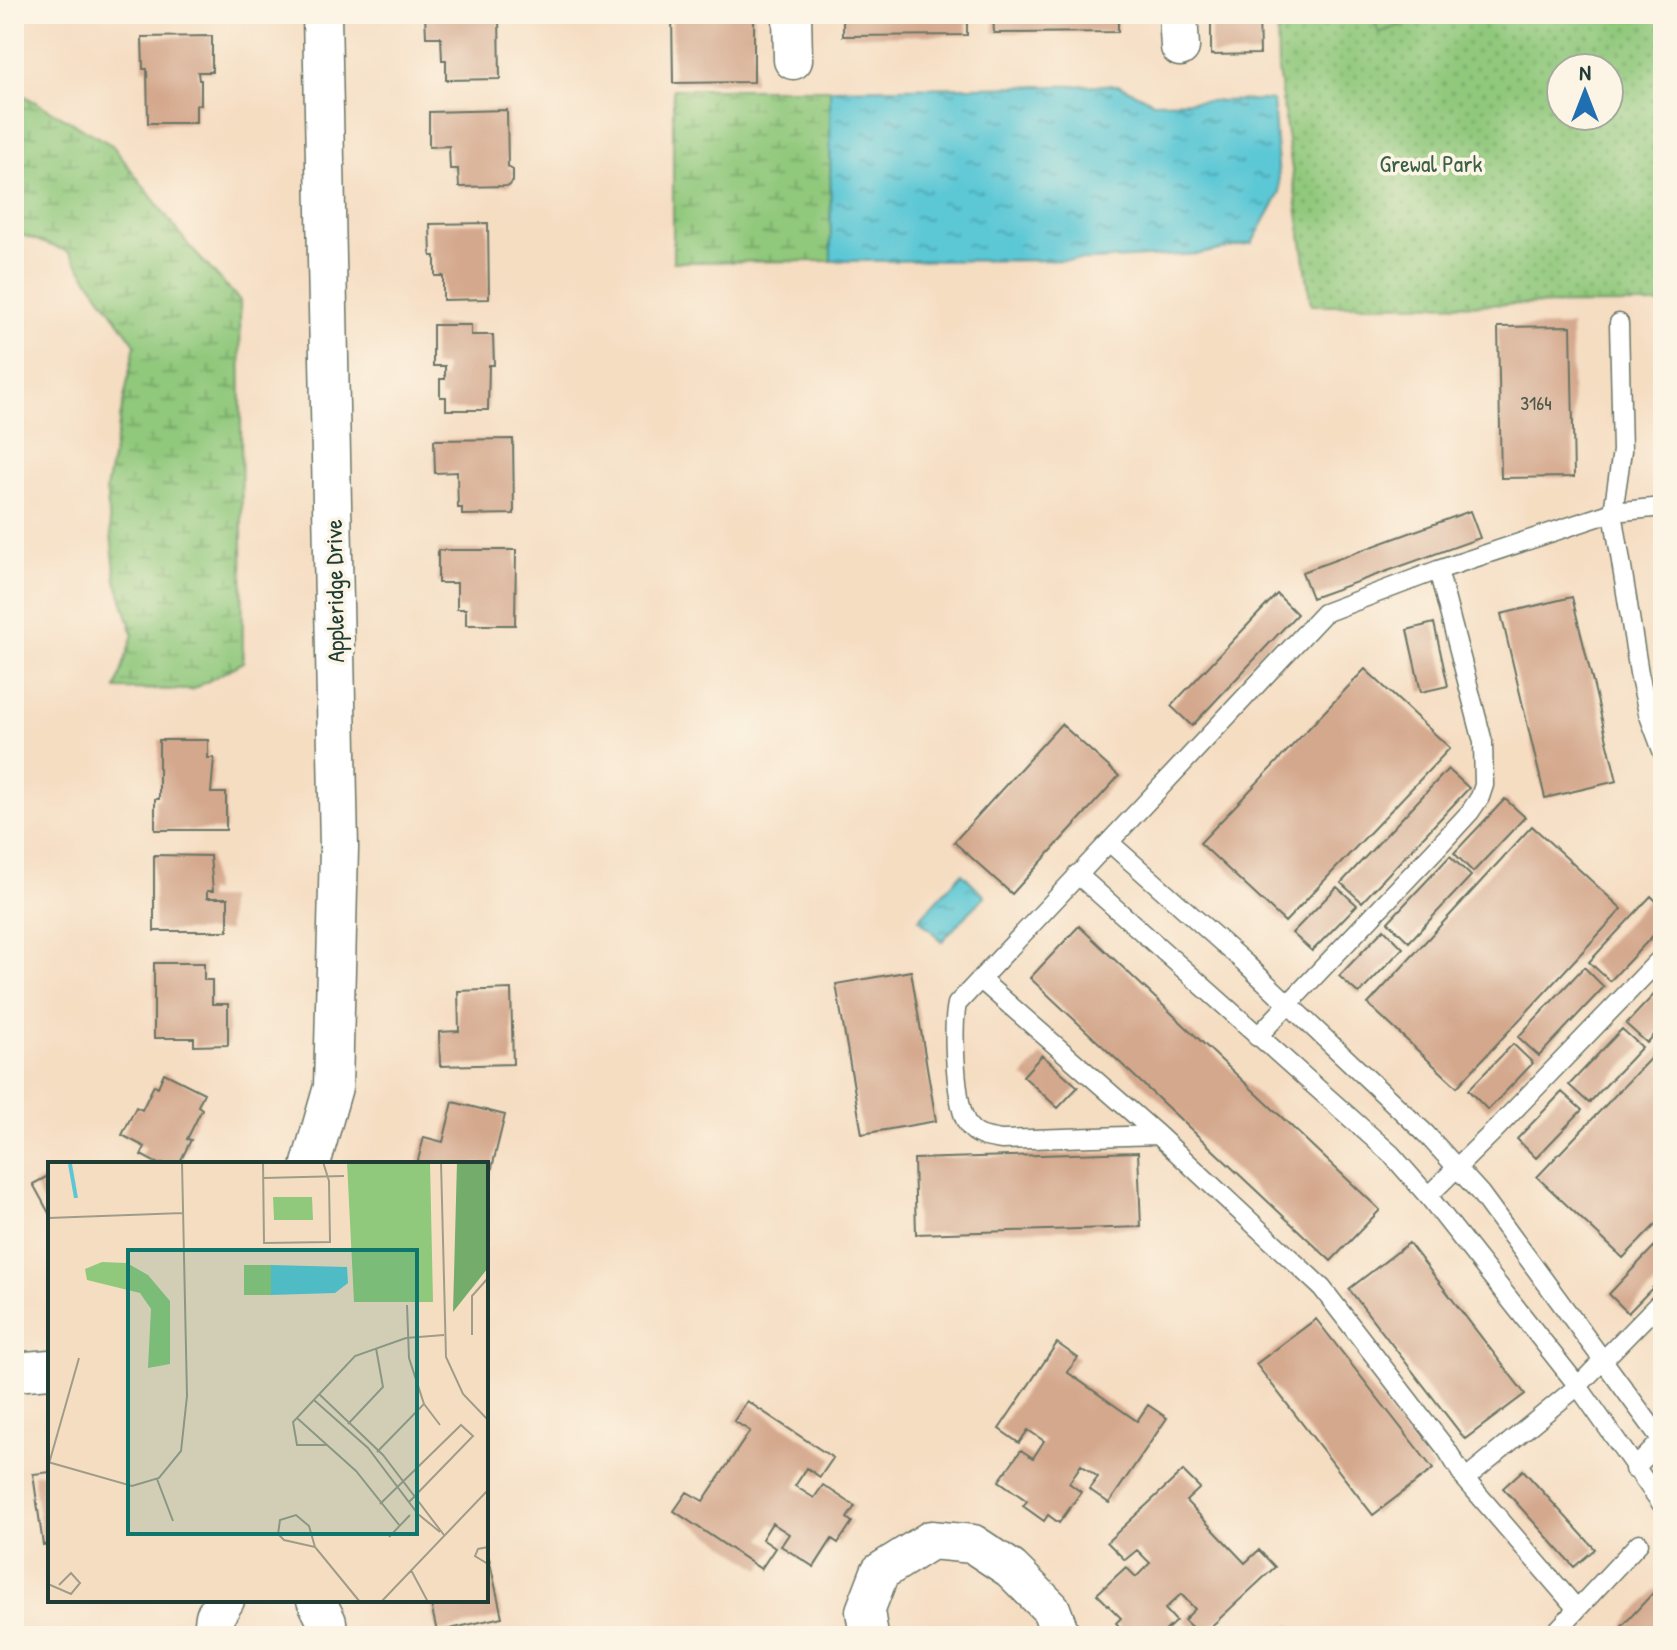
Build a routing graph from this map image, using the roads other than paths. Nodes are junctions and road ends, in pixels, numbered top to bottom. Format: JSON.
{"nodes":[{"id":1,"x":322,"y":14,"type":"edge"},
{"id":2,"x":792,"y":14,"type":"edge"},
{"id":3,"x":793,"y":60,"type":"dead end"},
{"id":4,"x":1619,"y":323,"type":"dead end"},
{"id":5,"x":1663,"y":507,"type":"edge"},
{"id":6,"x":1613,"y":512,"type":"junction"},
{"id":7,"x":1438,"y":570,"type":"junction"},
{"id":8,"x":1663,"y":753,"type":"edge"},
{"id":9,"x":1109,"y":842,"type":"junction"},
{"id":10,"x":1077,"y":874,"type":"junction"},
{"id":11,"x":1663,"y":956,"type":"edge"},
{"id":12,"x":981,"y":980,"type":"junction"},
{"id":13,"x":1288,"y":1004,"type":"junction"},
{"id":14,"x":1257,"y":1037,"type":"junction"},
{"id":15,"x":1158,"y":1135,"type":"junction"},
{"id":16,"x":312,"y":1162,"type":"edge"},
{"id":17,"x":1457,"y":1168,"type":"junction"},
{"id":18,"x":1428,"y":1196,"type":"junction"},
{"id":19,"x":1663,"y":1299,"type":"edge"},
{"id":20,"x":1604,"y":1360,"type":"junction"},
{"id":21,"x":48,"y":1369,"type":"edge"},
{"id":22,"x":14,"y":1372,"type":"edge"},
{"id":23,"x":1578,"y":1386,"type":"junction"},
{"id":24,"x":1663,"y":1441,"type":"edge"},
{"id":25,"x":1634,"y":1469,"type":"junction"},
{"id":26,"x":1465,"y":1479,"type":"junction"},
{"id":27,"x":1663,"y":1506,"type":"edge"},
{"id":28,"x":1639,"y":1543,"type":"dead end"},
{"id":29,"x":224,"y":1602,"type":"edge"},
{"id":30,"x":317,"y":1602,"type":"edge"},
{"id":31,"x":1577,"y":1609,"type":"junction"},
{"id":32,"x":212,"y":1636,"type":"edge"},
{"id":33,"x":328,"y":1636,"type":"edge"},
{"id":34,"x":869,"y":1636,"type":"edge"},
{"id":35,"x":1061,"y":1636,"type":"edge"},
{"id":36,"x":1552,"y":1636,"type":"edge"}],
"edges":[{"from":1,"to":16,"type":"street","name":"Appleridge Drive"},
{"from":2,"to":3,"type":"street"},
{"from":4,"to":6,"type":"lane"},
{"from":5,"to":6,"type":"lane"},
{"from":6,"to":7,"type":"lane"},
{"from":6,"to":8,"type":"lane"},
{"from":7,"to":9,"type":"lane"},
{"from":7,"to":13,"type":"lane"},
{"from":9,"to":10,"type":"lane"},
{"from":9,"to":13,"type":"lane"},
{"from":10,"to":12,"type":"lane"},
{"from":10,"to":14,"type":"lane"},
{"from":11,"to":17,"type":"lane"},
{"from":12,"to":15,"type":"lane"},
{"from":12,"to":15,"type":"lane"},
{"from":13,"to":14,"type":"lane"},
{"from":13,"to":17,"type":"lane"},
{"from":14,"to":18,"type":"lane"},
{"from":15,"to":26,"type":"lane"},
{"from":17,"to":18,"type":"lane"},
{"from":17,"to":20,"type":"lane"},
{"from":18,"to":23,"type":"lane"},
{"from":19,"to":20,"type":"lane"},
{"from":20,"to":23,"type":"lane"},
{"from":20,"to":24,"type":"lane"},
{"from":21,"to":22,"type":"street"},
{"from":23,"to":25,"type":"lane"},
{"from":23,"to":26,"type":"lane"},
{"from":24,"to":25,"type":"lane"},
{"from":25,"to":27,"type":"lane"},
{"from":26,"to":31,"type":"lane"},
{"from":28,"to":31,"type":"lane"},
{"from":29,"to":32,"type":"street"},
{"from":30,"to":33,"type":"street"},
{"from":31,"to":36,"type":"lane"},
{"from":34,"to":35,"type":"street"}]}
